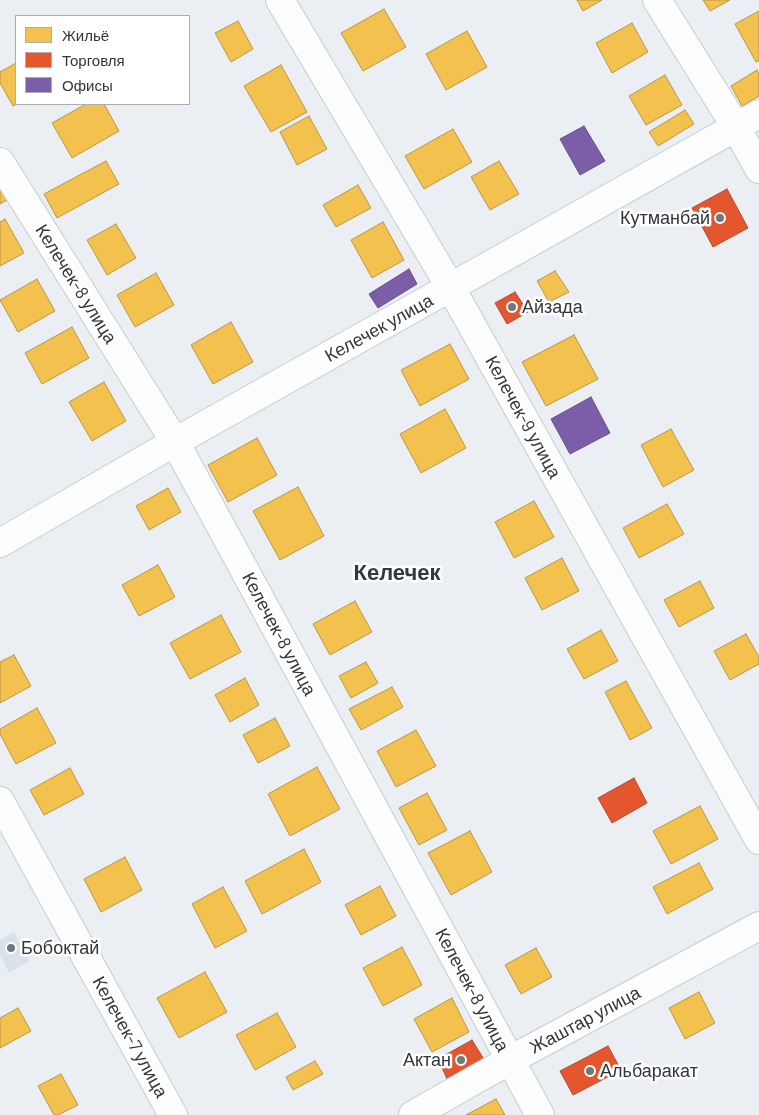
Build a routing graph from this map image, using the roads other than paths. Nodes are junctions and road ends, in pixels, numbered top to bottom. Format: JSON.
{"nodes":[{"id":1,"x":280,"y":0,"type":"edge"},
{"id":2,"x":657,"y":0,"type":"edge"},
{"id":3,"x":748,"y":121,"type":"edge"},
{"id":4,"x":0,"y":162,"type":"edge"},
{"id":5,"x":759,"y":168,"type":"edge"},
{"id":6,"x":451,"y":288,"type":"junction"},
{"id":7,"x":175,"y":442,"type":"junction"},
{"id":8,"x":0,"y":543,"type":"edge"},
{"id":9,"x":0,"y":801,"type":"edge"},
{"id":10,"x":759,"y":840,"type":"edge"},
{"id":11,"x":759,"y":926,"type":"edge"},
{"id":12,"x":510,"y":1060,"type":"junction"},
{"id":13,"x":173,"y":1115,"type":"edge"},
{"id":14,"x":413,"y":1115,"type":"edge"},
{"id":15,"x":540,"y":1115,"type":"edge"}],
"edges":[{"from":1,"to":6,"type":"street","name":"Келечек-9 улица"},
{"from":2,"to":3,"type":"street"},
{"from":3,"to":5,"type":"street"},
{"from":3,"to":6,"type":"street","name":"Келечек улица"},
{"from":4,"to":7,"type":"street","name":"Келечек-8 улица"},
{"from":6,"to":7,"type":"street","name":"Келечек улица"},
{"from":6,"to":10,"type":"street","name":"Келечек-9 улица"},
{"from":7,"to":8,"type":"street","name":"Келечек улица"},
{"from":7,"to":12,"type":"street","name":"Келечек-8 улица"},
{"from":9,"to":13,"type":"street","name":"Келечек-7 улица"},
{"from":11,"to":12,"type":"street","name":"Жаштар улица"},
{"from":12,"to":14,"type":"street","name":"Жаштар улица"},
{"from":12,"to":15,"type":"street","name":"Келечек-8 улица"}]}
